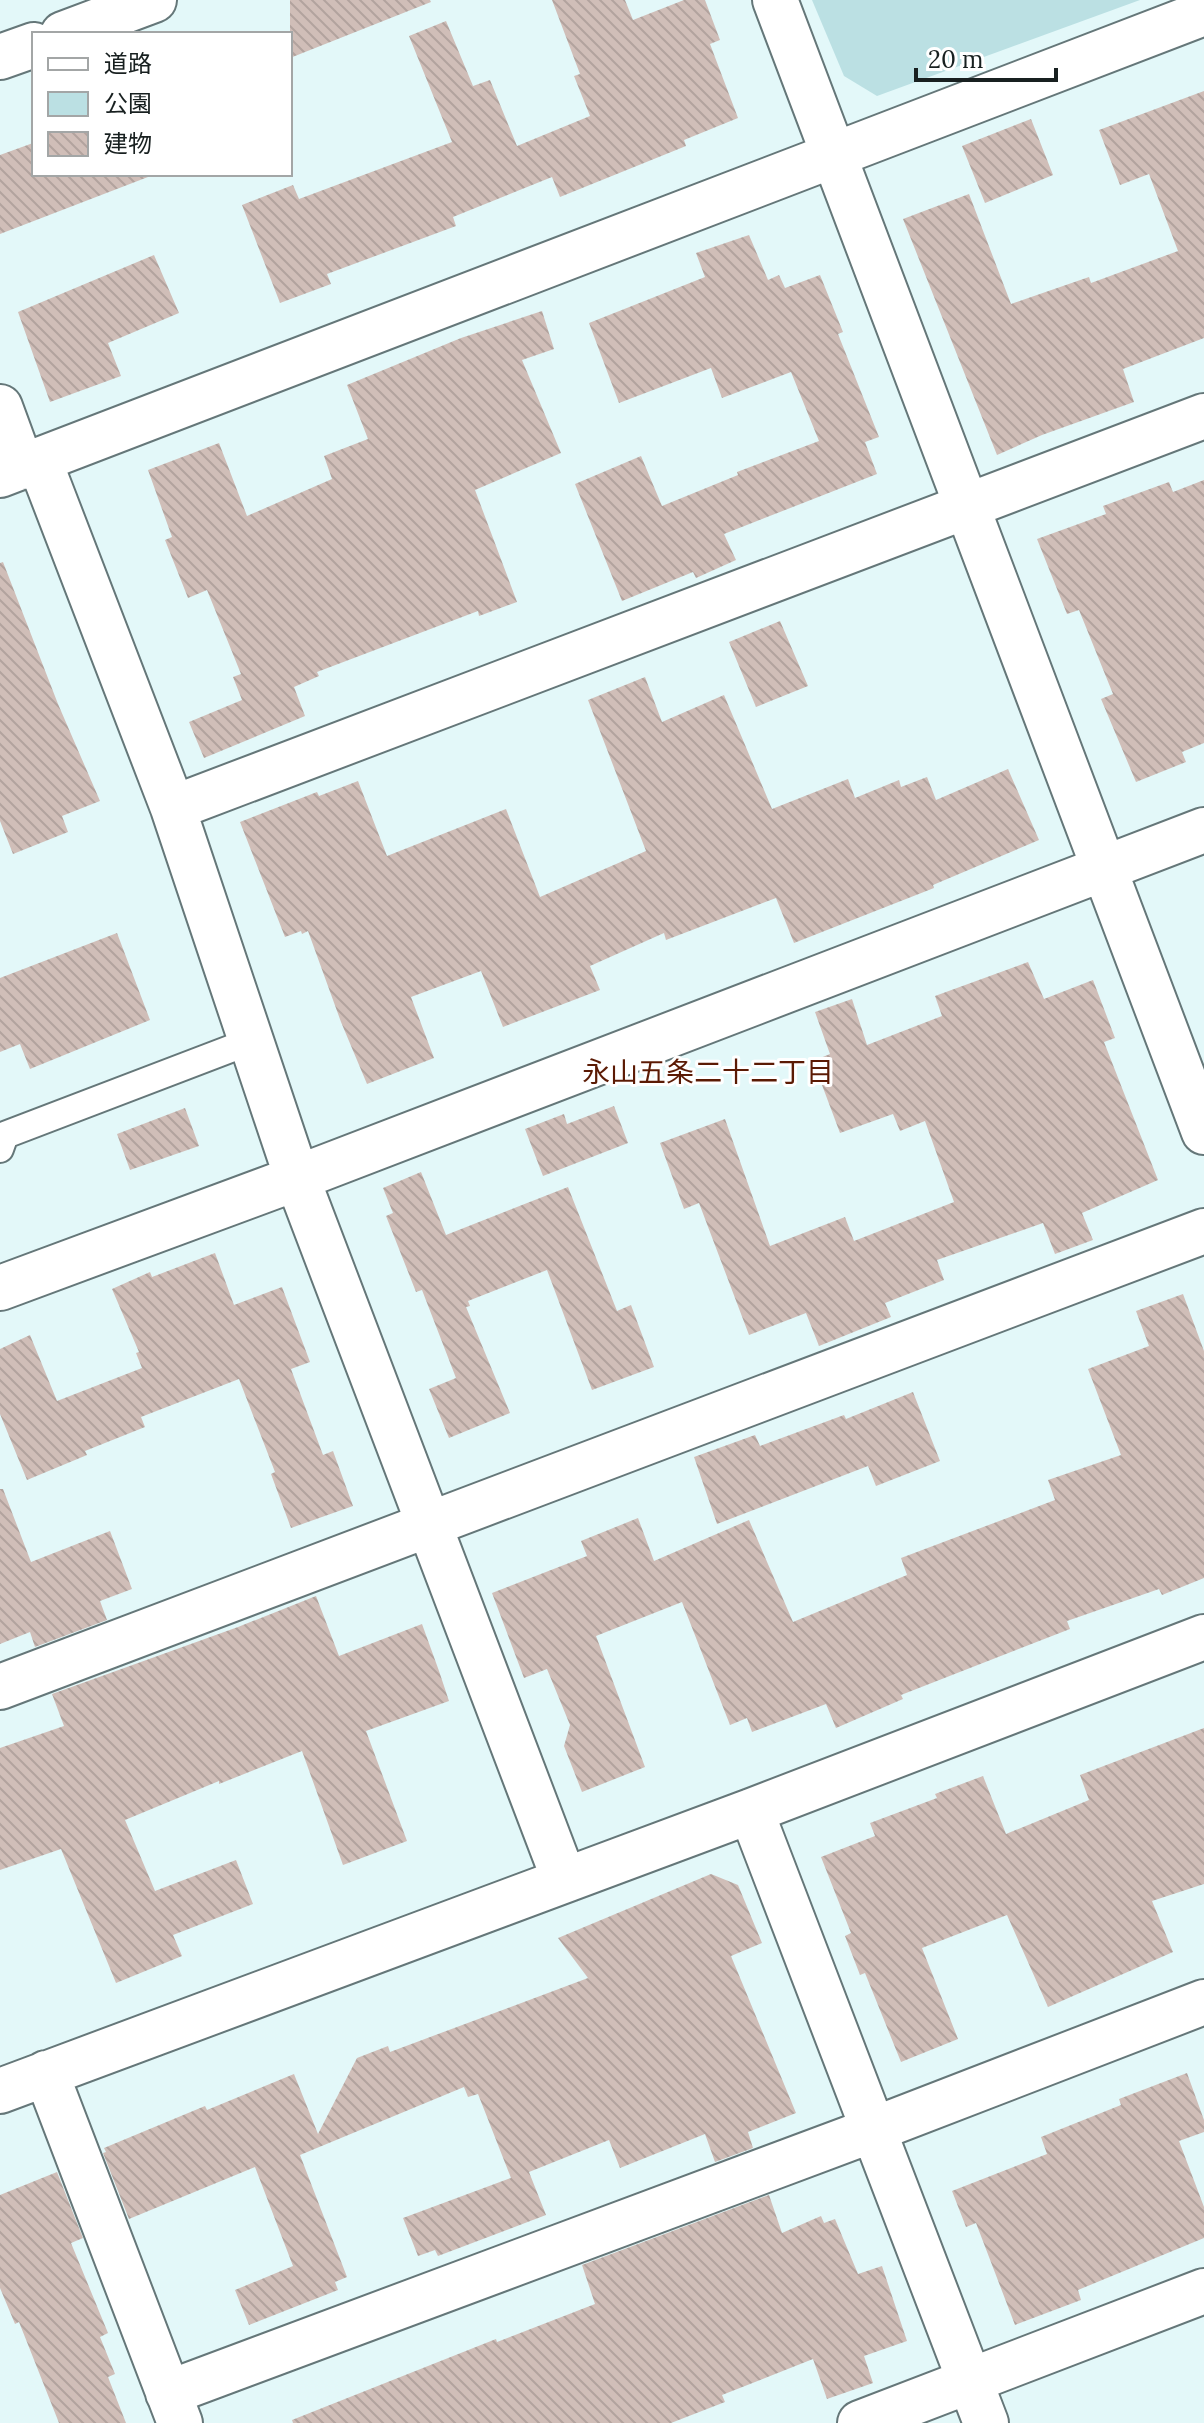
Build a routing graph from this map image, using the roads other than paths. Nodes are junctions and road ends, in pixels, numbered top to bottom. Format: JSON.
{"nodes":[{"id":1,"x":154,"y":0,"type":"edge"},
{"id":2,"x":775,"y":0,"type":"edge"},
{"id":3,"x":1204,"y":13,"type":"edge"},
{"id":4,"x":68,"y":32,"type":"edge"},
{"id":5,"x":32,"y":46,"type":"edge"},
{"id":6,"x":0,"y":57,"type":"edge"},
{"id":7,"x":834,"y":153,"type":"junction"},
{"id":8,"x":0,"y":407,"type":"edge"},
{"id":9,"x":1204,"y":416,"type":"edge"},
{"id":10,"x":20,"y":467,"type":"edge"},
{"id":11,"x":968,"y":506,"type":"junction"},
{"id":12,"x":173,"y":808,"type":"junction"},
{"id":13,"x":1204,"y":830,"type":"edge"},
{"id":14,"x":1105,"y":867,"type":"junction"},
{"id":15,"x":251,"y":1041,"type":"junction"},
{"id":16,"x":1204,"y":1132,"type":"edge"},
{"id":17,"x":0,"y":1149,"type":"edge"},
{"id":18,"x":297,"y":1178,"type":"junction"},
{"id":19,"x":1204,"y":1231,"type":"edge"},
{"id":20,"x":0,"y":1288,"type":"edge"},
{"id":21,"x":429,"y":1524,"type":"junction"},
{"id":22,"x":1204,"y":1637,"type":"edge"},
{"id":23,"x":0,"y":1687,"type":"edge"},
{"id":24,"x":751,"y":1811,"type":"junction"},
{"id":25,"x":564,"y":1879,"type":"junction"},
{"id":26,"x":1204,"y":2002,"type":"edge"},
{"id":27,"x":46,"y":2073,"type":"junction"},
{"id":28,"x":0,"y":2091,"type":"edge"},
{"id":29,"x":875,"y":2129,"type":"junction"},
{"id":30,"x":1204,"y":2291,"type":"edge"},
{"id":31,"x":971,"y":2382,"type":"junction"},
{"id":32,"x":174,"y":2408,"type":"edge"},
{"id":33,"x":860,"y":2423,"type":"edge"},
{"id":34,"x":986,"y":2423,"type":"edge"}],
"edges":[{"from":1,"to":4,"type":"street"},
{"from":2,"to":7,"type":"street"},
{"from":3,"to":7,"type":"street"},
{"from":5,"to":6,"type":"street"},
{"from":7,"to":10,"type":"street"},
{"from":7,"to":11,"type":"street"},
{"from":8,"to":10,"type":"street"},
{"from":9,"to":11,"type":"street"},
{"from":10,"to":12,"type":"street"},
{"from":11,"to":12,"type":"street"},
{"from":11,"to":14,"type":"street"},
{"from":12,"to":15,"type":"street"},
{"from":13,"to":14,"type":"street"},
{"from":14,"to":16,"type":"street"},
{"from":14,"to":18,"type":"street"},
{"from":15,"to":17,"type":"lane"},
{"from":15,"to":18,"type":"street"},
{"from":18,"to":20,"type":"street"},
{"from":18,"to":21,"type":"street"},
{"from":19,"to":21,"type":"street"},
{"from":21,"to":23,"type":"street"},
{"from":21,"to":25,"type":"street"},
{"from":22,"to":24,"type":"street"},
{"from":24,"to":25,"type":"street"},
{"from":24,"to":29,"type":"street"},
{"from":25,"to":27,"type":"street"},
{"from":26,"to":29,"type":"street"},
{"from":27,"to":28,"type":"street"},
{"from":27,"to":32,"type":"street"},
{"from":29,"to":31,"type":"street"},
{"from":29,"to":32,"type":"street"},
{"from":30,"to":31,"type":"street"},
{"from":31,"to":33,"type":"street"},
{"from":31,"to":34,"type":"street"}]}
